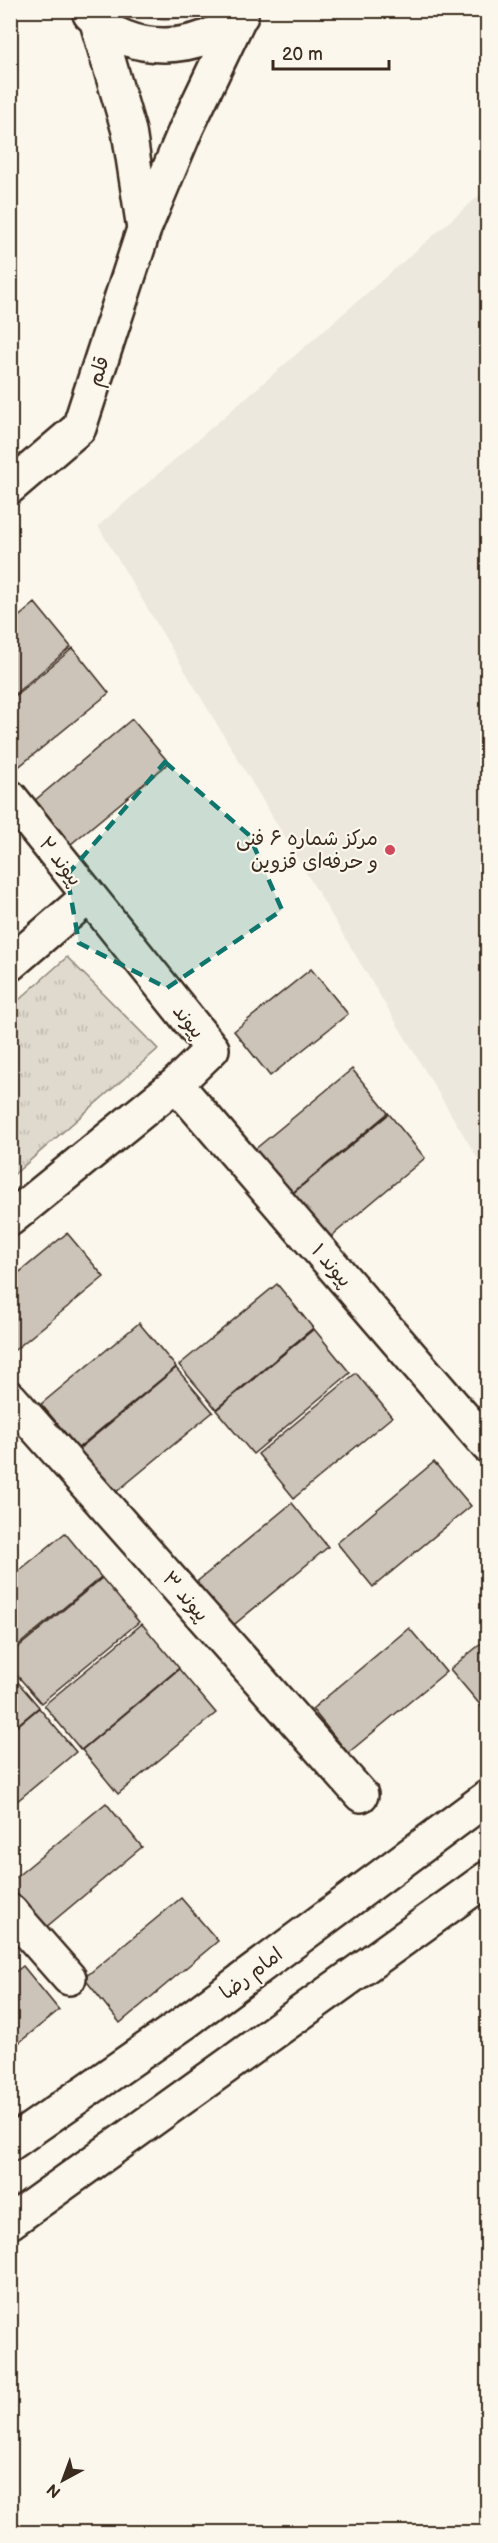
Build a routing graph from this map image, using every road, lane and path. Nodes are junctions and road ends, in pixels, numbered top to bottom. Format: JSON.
{"nodes":[{"id":1,"x":243,"y":14,"type":"edge"},
{"id":2,"x":92,"y":16,"type":"edge"},
{"id":3,"x":144,"y":229,"type":"junction"},
{"id":4,"x":10,"y":487,"type":"edge"},
{"id":5,"x":10,"y":797,"type":"edge"},
{"id":6,"x":89,"y":896,"type":"junction"},
{"id":7,"x":10,"y":964,"type":"edge"},
{"id":8,"x":176,"y":1084,"type":"junction"},
{"id":9,"x":10,"y":1219,"type":"edge"},
{"id":10,"x":10,"y":1398,"type":"edge"},
{"id":11,"x":488,"y":1446,"type":"edge"},
{"id":12,"x":361,"y":1795,"type":"dead end"},
{"id":13,"x":488,"y":1797,"type":"edge"},
{"id":14,"x":488,"y":1878,"type":"edge"},
{"id":15,"x":10,"y":1911,"type":"edge"},
{"id":16,"x":69,"y":1978,"type":"dead end"},
{"id":17,"x":10,"y":2144,"type":"edge"},
{"id":18,"x":10,"y":2222,"type":"edge"}],
"edges":[{"from":1,"to":2,"type":"street"},
{"from":1,"to":3,"type":"street","name":"قلم"},
{"from":2,"to":3,"type":"street","name":"قلم"},
{"from":3,"to":4,"type":"street","name":"قلم"},
{"from":5,"to":6,"type":"street","name":"پیوند ۲"},
{"from":6,"to":7,"type":"street"},
{"from":6,"to":8,"type":"street","name":"پیوند"},
{"from":8,"to":9,"type":"street","name":"پیوند"},
{"from":8,"to":11,"type":"street","name":"پیوند ۱"},
{"from":10,"to":12,"type":"street","name":"پیوند ۳"},
{"from":13,"to":17,"type":"street","name":"امام رضا"},
{"from":14,"to":18,"type":"street"},
{"from":15,"to":16,"type":"street"}]}
